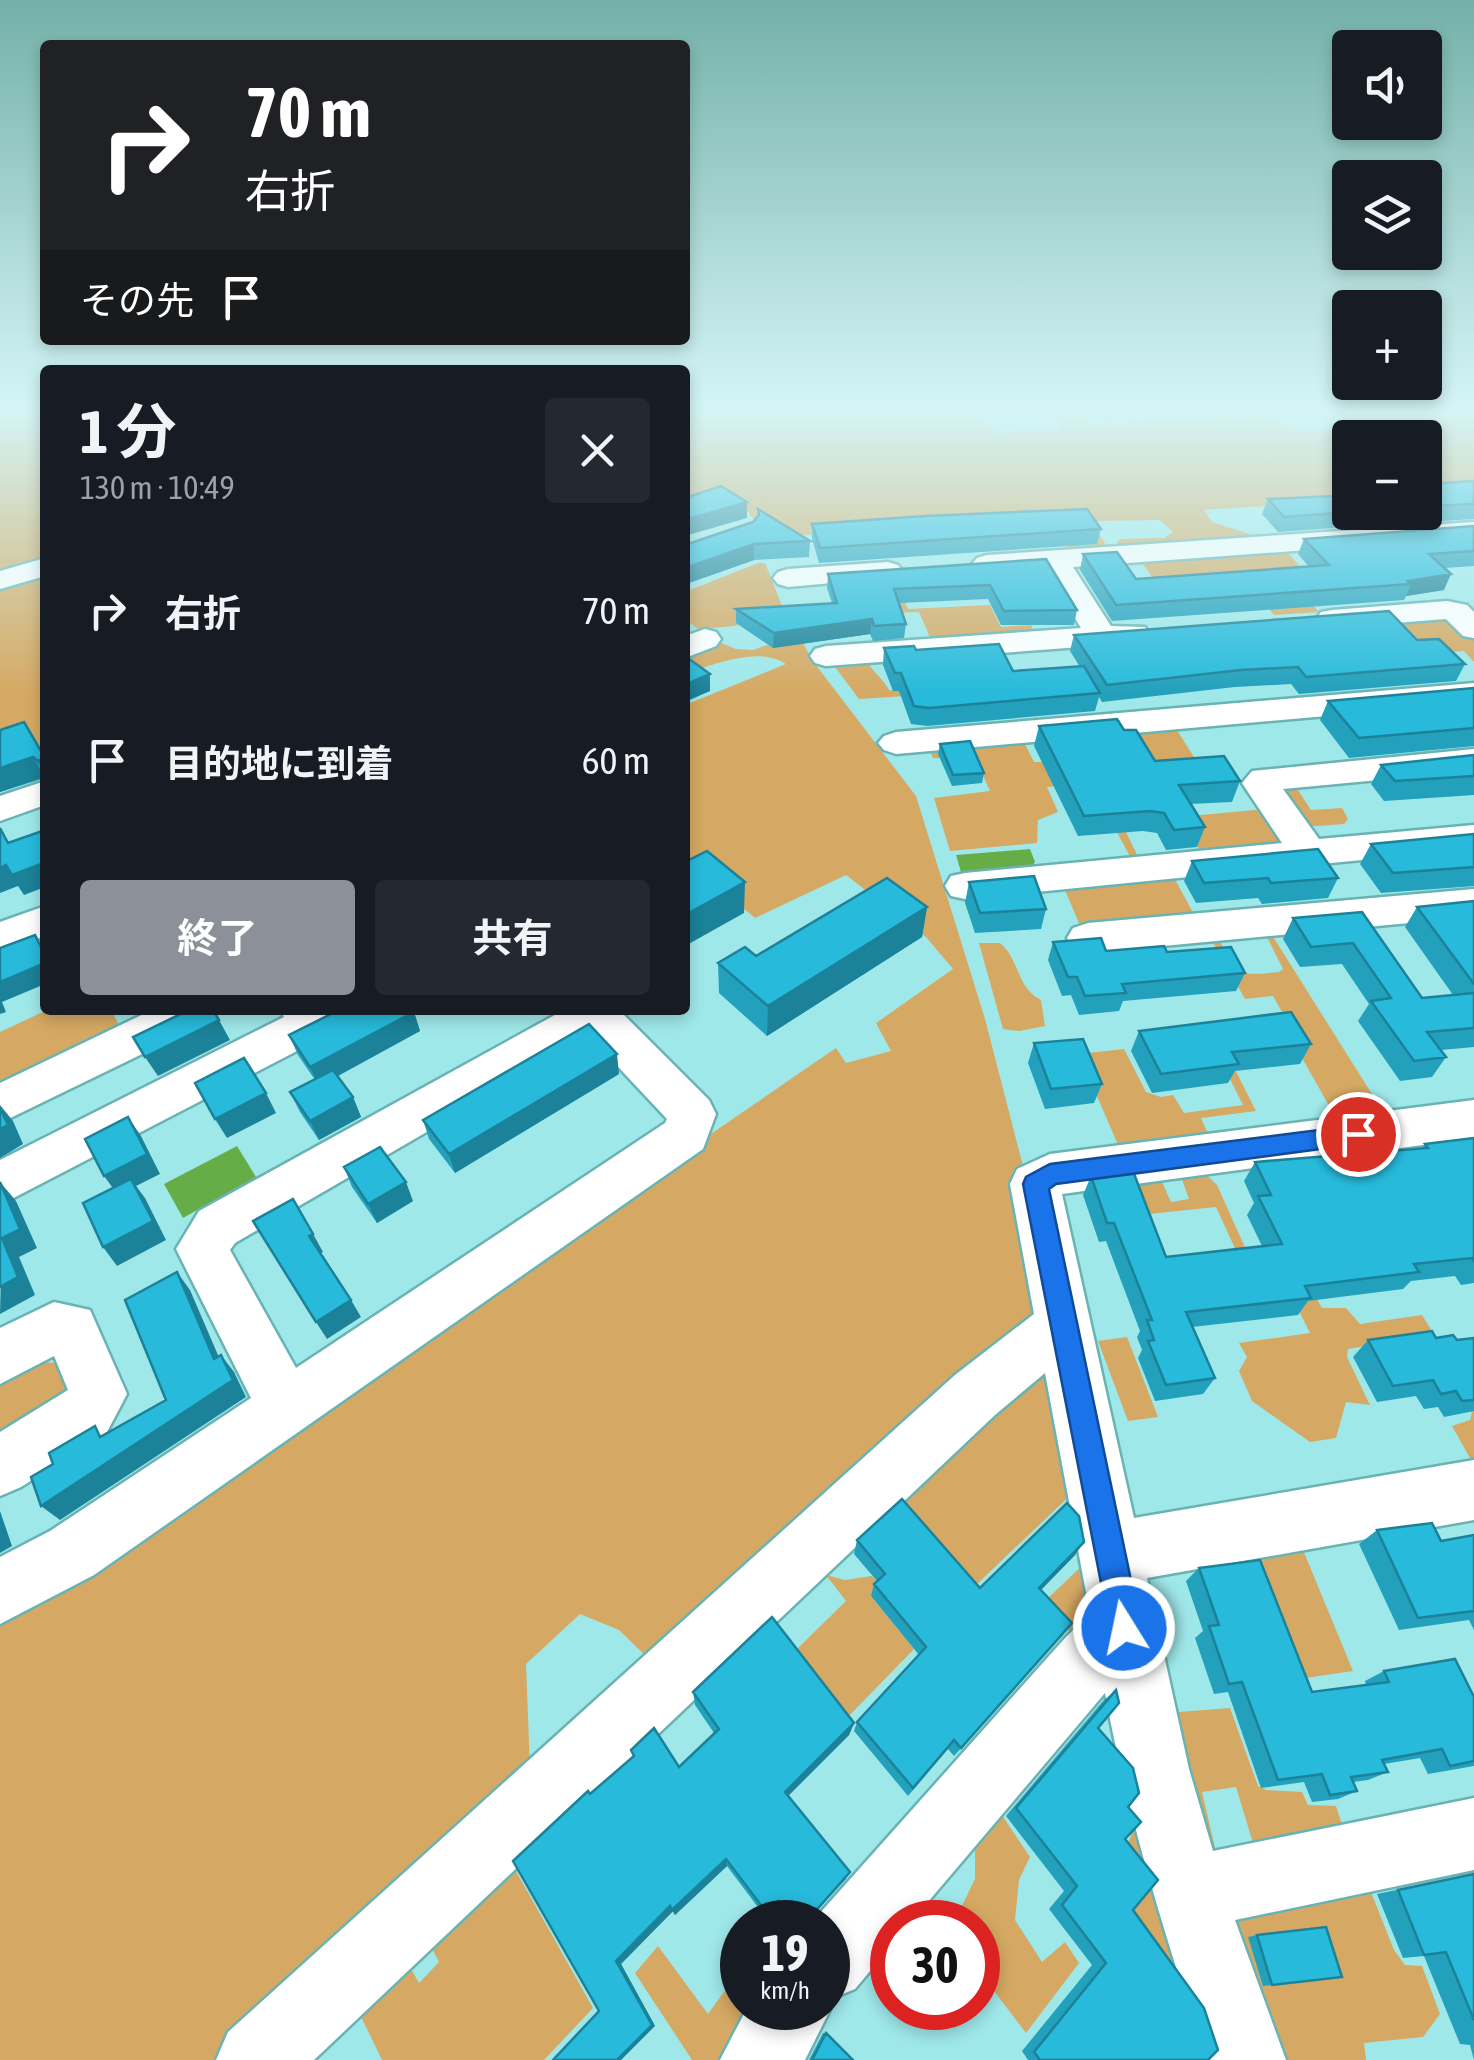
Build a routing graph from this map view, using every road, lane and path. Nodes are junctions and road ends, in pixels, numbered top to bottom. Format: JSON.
{"nodes":[{"id":1,"x":1474,"y":530,"type":"edge"},
{"id":2,"x":1054,"y":560,"type":"junction"},
{"id":3,"x":959,"y":566,"type":"edge"},
{"id":4,"x":40,"y":568,"type":"edge"},
{"id":5,"x":921,"y":569,"type":"edge"},
{"id":6,"x":788,"y":578,"type":"dead end"},
{"id":7,"x":0,"y":580,"type":"edge"},
{"id":8,"x":1294,"y":622,"type":"edge"},
{"id":9,"x":1474,"y":628,"type":"edge"},
{"id":10,"x":1159,"y":632,"type":"edge"},
{"id":11,"x":1101,"y":636,"type":"junction"},
{"id":12,"x":826,"y":656,"type":"dead end"},
{"id":13,"x":1474,"y":693,"type":"edge"},
{"id":14,"x":896,"y":744,"type":"dead end"},
{"id":15,"x":1474,"y":760,"type":"edge"},
{"id":16,"x":40,"y":794,"type":"edge"},
{"id":17,"x":0,"y":809,"type":"edge"},
{"id":18,"x":1474,"y":836,"type":"edge"},
{"id":19,"x":1308,"y":853,"type":"junction"},
{"id":20,"x":965,"y":886,"type":"dead end"},
{"id":21,"x":1474,"y":902,"type":"edge"},
{"id":22,"x":40,"y":922,"type":"edge"},
{"id":23,"x":1088,"y":938,"type":"edge"},
{"id":24,"x":0,"y":939,"type":"edge"},
{"id":25,"x":182,"y":1015,"type":"edge"},
{"id":26,"x":306,"y":1015,"type":"edge"},
{"id":27,"x":0,"y":1104,"type":"edge"},
{"id":28,"x":1474,"y":1120,"type":"edge"},
{"id":29,"x":0,"y":1184,"type":"edge"},
{"id":30,"x":1063,"y":1324,"type":"junction"},
{"id":31,"x":0,"y":1358,"type":"edge"},
{"id":32,"x":286,"y":1406,"type":"junction"},
{"id":33,"x":0,"y":1466,"type":"edge"},
{"id":34,"x":1474,"y":1490,"type":"edge"},
{"id":35,"x":1110,"y":1553,"type":"junction"},
{"id":36,"x":0,"y":1592,"type":"edge"},
{"id":37,"x":1124,"y":1628,"type":"junction"},
{"id":38,"x":1474,"y":1834,"type":"edge"},
{"id":39,"x":1188,"y":1893,"type":"junction"},
{"id":40,"x":850,"y":1937,"type":"edge"},
{"id":41,"x":778,"y":2030,"type":"edge"},
{"id":42,"x":256,"y":2060,"type":"edge"},
{"id":43,"x":760,"y":2060,"type":"edge"},
{"id":44,"x":1246,"y":2060,"type":"edge"}],
"edges":[{"from":1,"to":2,"type":"street"},
{"from":2,"to":3,"type":"street"},
{"from":2,"to":11,"type":"street"},
{"from":4,"to":7,"type":"street"},
{"from":5,"to":6,"type":"street"},
{"from":8,"to":9,"type":"street"},
{"from":10,"to":11,"type":"street"},
{"from":11,"to":12,"type":"street"},
{"from":13,"to":14,"type":"street"},
{"from":15,"to":19,"type":"street"},
{"from":16,"to":17,"type":"street"},
{"from":18,"to":19,"type":"street"},
{"from":19,"to":20,"type":"street"},
{"from":21,"to":23,"type":"street"},
{"from":22,"to":24,"type":"street"},
{"from":25,"to":27,"type":"street"},
{"from":26,"to":29,"type":"street"},
{"from":28,"to":30,"type":"street"},
{"from":30,"to":35,"type":"street"},
{"from":30,"to":42,"type":"street"},
{"from":31,"to":33,"type":"street"},
{"from":32,"to":32,"type":"street"},
{"from":32,"to":36,"type":"street"},
{"from":34,"to":35,"type":"street"},
{"from":35,"to":37,"type":"street"},
{"from":37,"to":39,"type":"street"},
{"from":37,"to":40,"type":"street"},
{"from":38,"to":39,"type":"street"},
{"from":39,"to":44,"type":"street"},
{"from":41,"to":43,"type":"street"}]}
